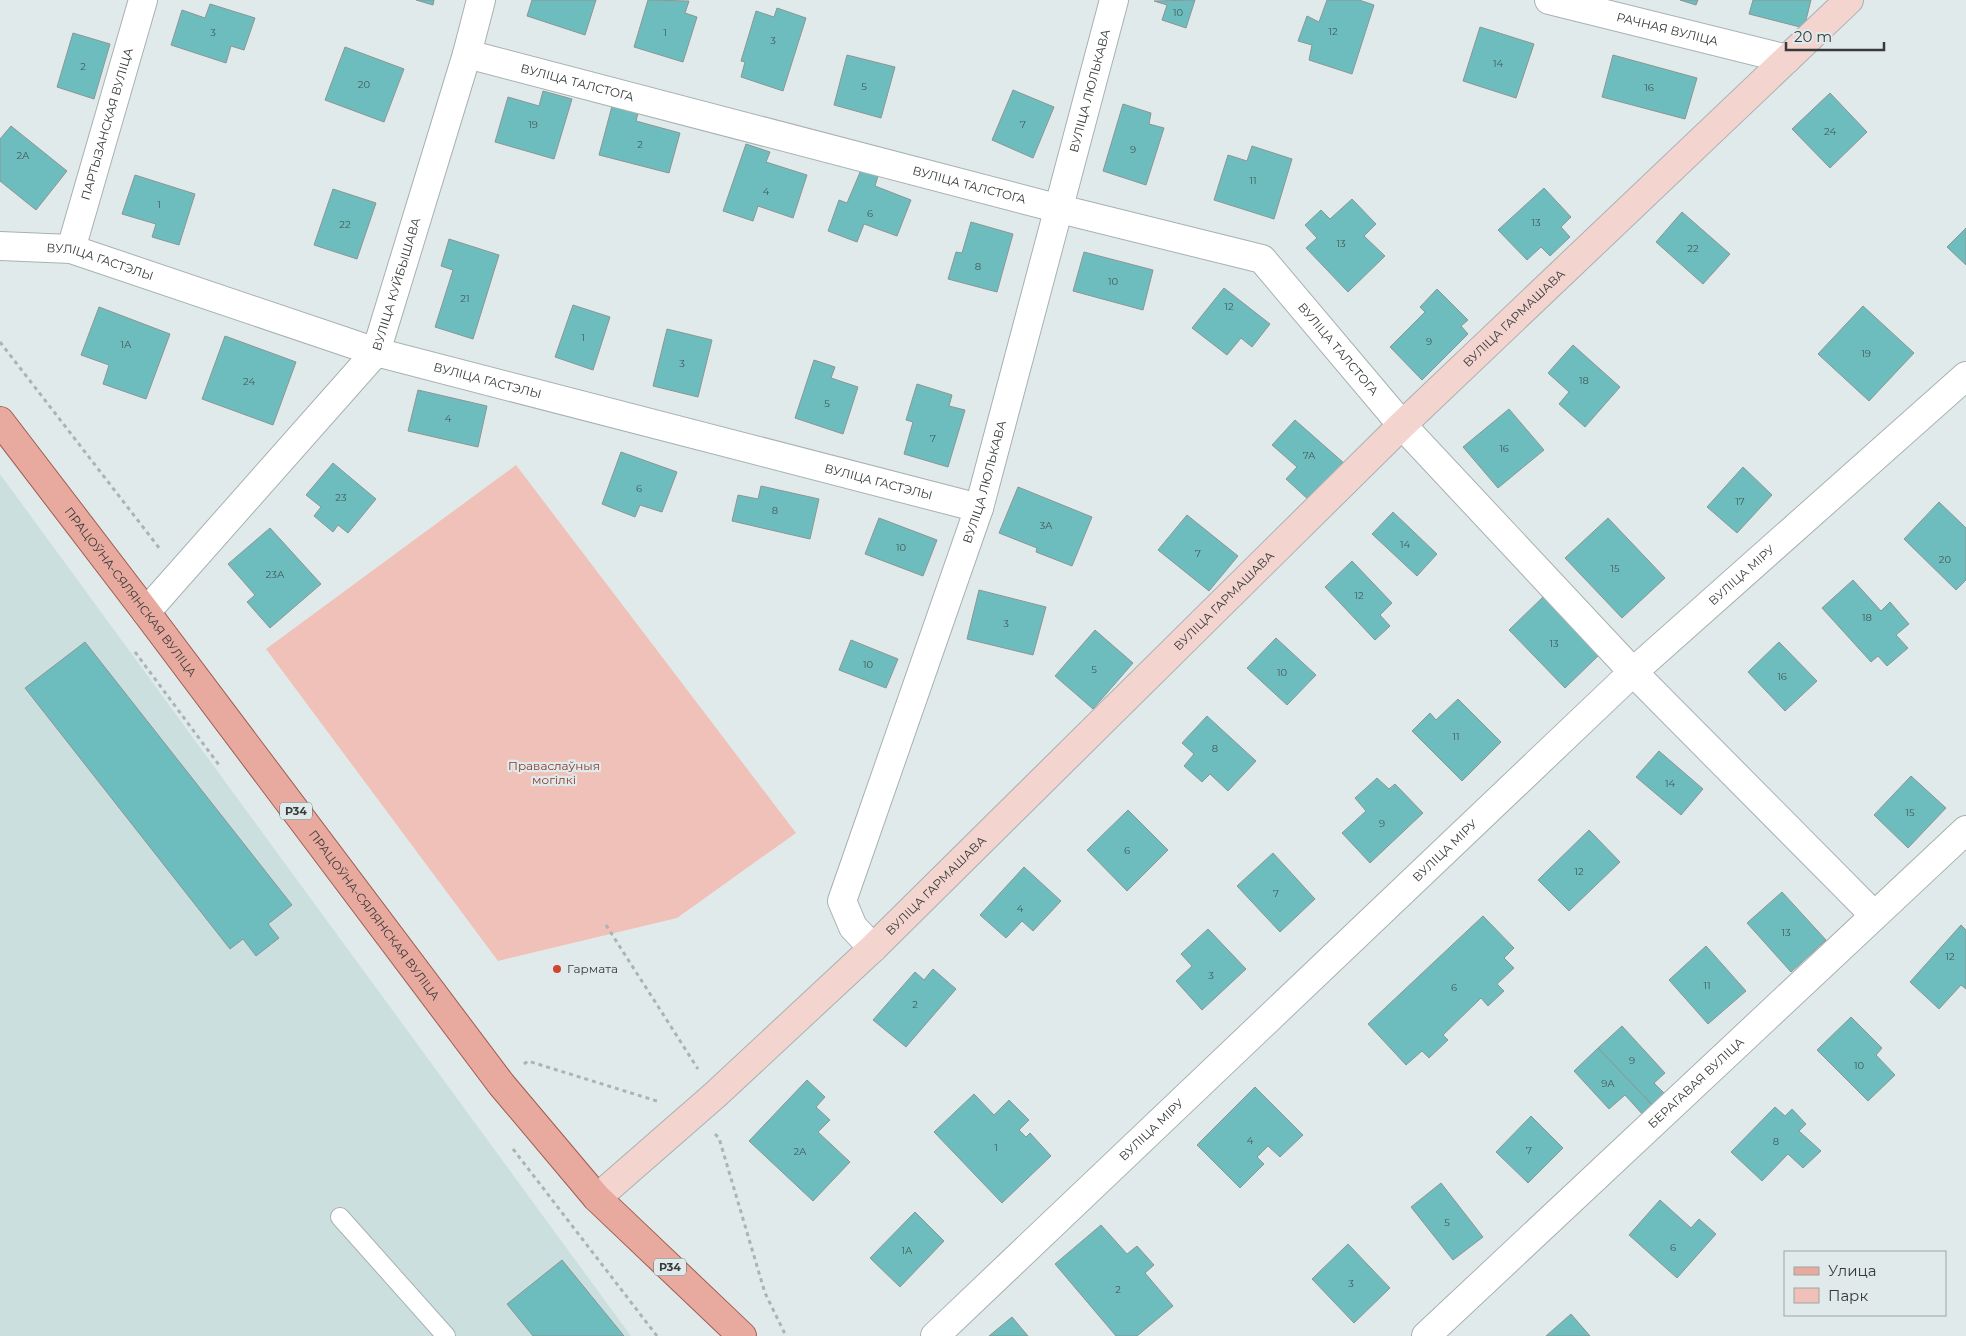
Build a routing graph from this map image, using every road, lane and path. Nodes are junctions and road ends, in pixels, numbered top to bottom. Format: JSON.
{"nodes":[{"id":1,"x":143,"y":0,"type":"edge"},
{"id":2,"x":481,"y":0,"type":"edge"},
{"id":3,"x":1114,"y":0,"type":"edge"},
{"id":4,"x":1549,"y":0,"type":"edge"},
{"id":5,"x":1849,"y":0,"type":"edge"},
{"id":6,"x":467,"y":54,"type":"junction"},
{"id":7,"x":1786,"y":59,"type":"junction"},
{"id":8,"x":1060,"y":208,"type":"junction"},
{"id":9,"x":0,"y":246,"type":"edge"},
{"id":10,"x":71,"y":249,"type":"junction"},
{"id":11,"x":0,"y":342,"type":"edge"},
{"id":12,"x":376,"y":352,"type":"junction"},
{"id":13,"x":1966,"y":376,"type":"edge"},
{"id":14,"x":0,"y":420,"type":"edge"},
{"id":15,"x":1402,"y":425,"type":"junction"},
{"id":16,"x":979,"y":508,"type":"junction"},
{"id":17,"x":180,"y":574,"type":"junction"},
{"id":18,"x":146,"y":612,"type":"junction"},
{"id":19,"x":1633,"y":672,"type":"junction"},
{"id":20,"x":1966,"y":830,"type":"edge"},
{"id":21,"x":1874,"y":915,"type":"junction"},
{"id":22,"x":606,"y":925,"type":"dead end"},
{"id":23,"x":873,"y":948,"type":"junction"},
{"id":24,"x":714,"y":1095,"type":"junction"},
{"id":25,"x":597,"y":1198,"type":"junction"},
{"id":26,"x":340,"y":1217,"type":"dead end"},
{"id":27,"x":446,"y":1336,"type":"edge"},
{"id":28,"x":742,"y":1336,"type":"edge"},
{"id":29,"x":935,"y":1336,"type":"edge"},
{"id":30,"x":1426,"y":1336,"type":"edge"}],
"edges":[{"from":1,"to":10,"type":"street","name":"ПАРТЫЗАНСКАЯ ВУЛІЦА"},
{"from":2,"to":6,"type":"street","name":"ВУЛІЦА КУЙБЫШАВА"},
{"from":3,"to":8,"type":"street","name":"ВУЛІЦА ЛЮЛЬКАВА"},
{"from":4,"to":7,"type":"street","name":"РАЧНАЯ ВУЛІЦА"},
{"from":5,"to":7,"type":"main road","name":"ВУЛІЦА ГАРМАШАВА"},
{"from":6,"to":8,"type":"street","name":"ВУЛІЦА ТАЛСТОГА"},
{"from":6,"to":12,"type":"street","name":"ВУЛІЦА КУЙБЫШАВА"},
{"from":7,"to":15,"type":"main road","name":"ВУЛІЦА ГАРМАШАВА"},
{"from":8,"to":15,"type":"street","name":"ВУЛІЦА ТАЛСТОГА"},
{"from":8,"to":16,"type":"street","name":"ВУЛІЦА ЛЮЛЬКАВА"},
{"from":9,"to":10,"type":"street","name":"ВУЛІЦА ГАСТЭЛЫ"},
{"from":10,"to":12,"type":"street","name":"ВУЛІЦА ГАСТЭЛЫ"},
{"from":11,"to":17,"type":"path"},
{"from":12,"to":16,"type":"street","name":"ВУЛІЦА ГАСТЭЛЫ"},
{"from":12,"to":17,"type":"street","name":"ВУЛІЦА КУЙБЫШАВА"},
{"from":13,"to":19,"type":"street","name":"ВУЛІЦА МІРУ"},
{"from":14,"to":18,"type":"main road","name":"ПРАЦОЎНА-СЯЛЯНСКАЯ ВУЛІЦА","number":"Р34"},
{"from":15,"to":19,"type":"street","name":"ВУЛІЦА ТАЛСТОГА"},
{"from":15,"to":23,"type":"main road","name":"ВУЛІЦА ГАРМАШАВА"},
{"from":16,"to":23,"type":"street","name":"ВУЛІЦА ЛЮЛЬКАВА"},
{"from":17,"to":18,"type":"street","name":"ВУЛІЦА КУЙБЫШАВА"},
{"from":18,"to":25,"type":"main road","name":"ПРАЦОЎНА-СЯЛЯНСКАЯ ВУЛІЦА","number":"Р34"},
{"from":19,"to":21,"type":"street","name":"ВУЛІЦА ТАЛСТОГА"},
{"from":19,"to":29,"type":"street","name":"ВУЛІЦА МІРУ"},
{"from":20,"to":21,"type":"street","name":"БЕРАГАВАЯ ВУЛІЦА"},
{"from":21,"to":30,"type":"street","name":"БЕРАГАВАЯ ВУЛІЦА"},
{"from":22,"to":24,"type":"path"},
{"from":23,"to":24,"type":"main road","name":"ВУЛІЦА ГАРМАШАВА"},
{"from":24,"to":25,"type":"main road","name":"ВУЛІЦА ГАРМАШАВА"},
{"from":25,"to":28,"type":"main road","name":"ПРАЦОЎНА-СЯЛЯНСКАЯ ВУЛІЦА","number":"Р34"},
{"from":26,"to":27,"type":"lane"}]}
